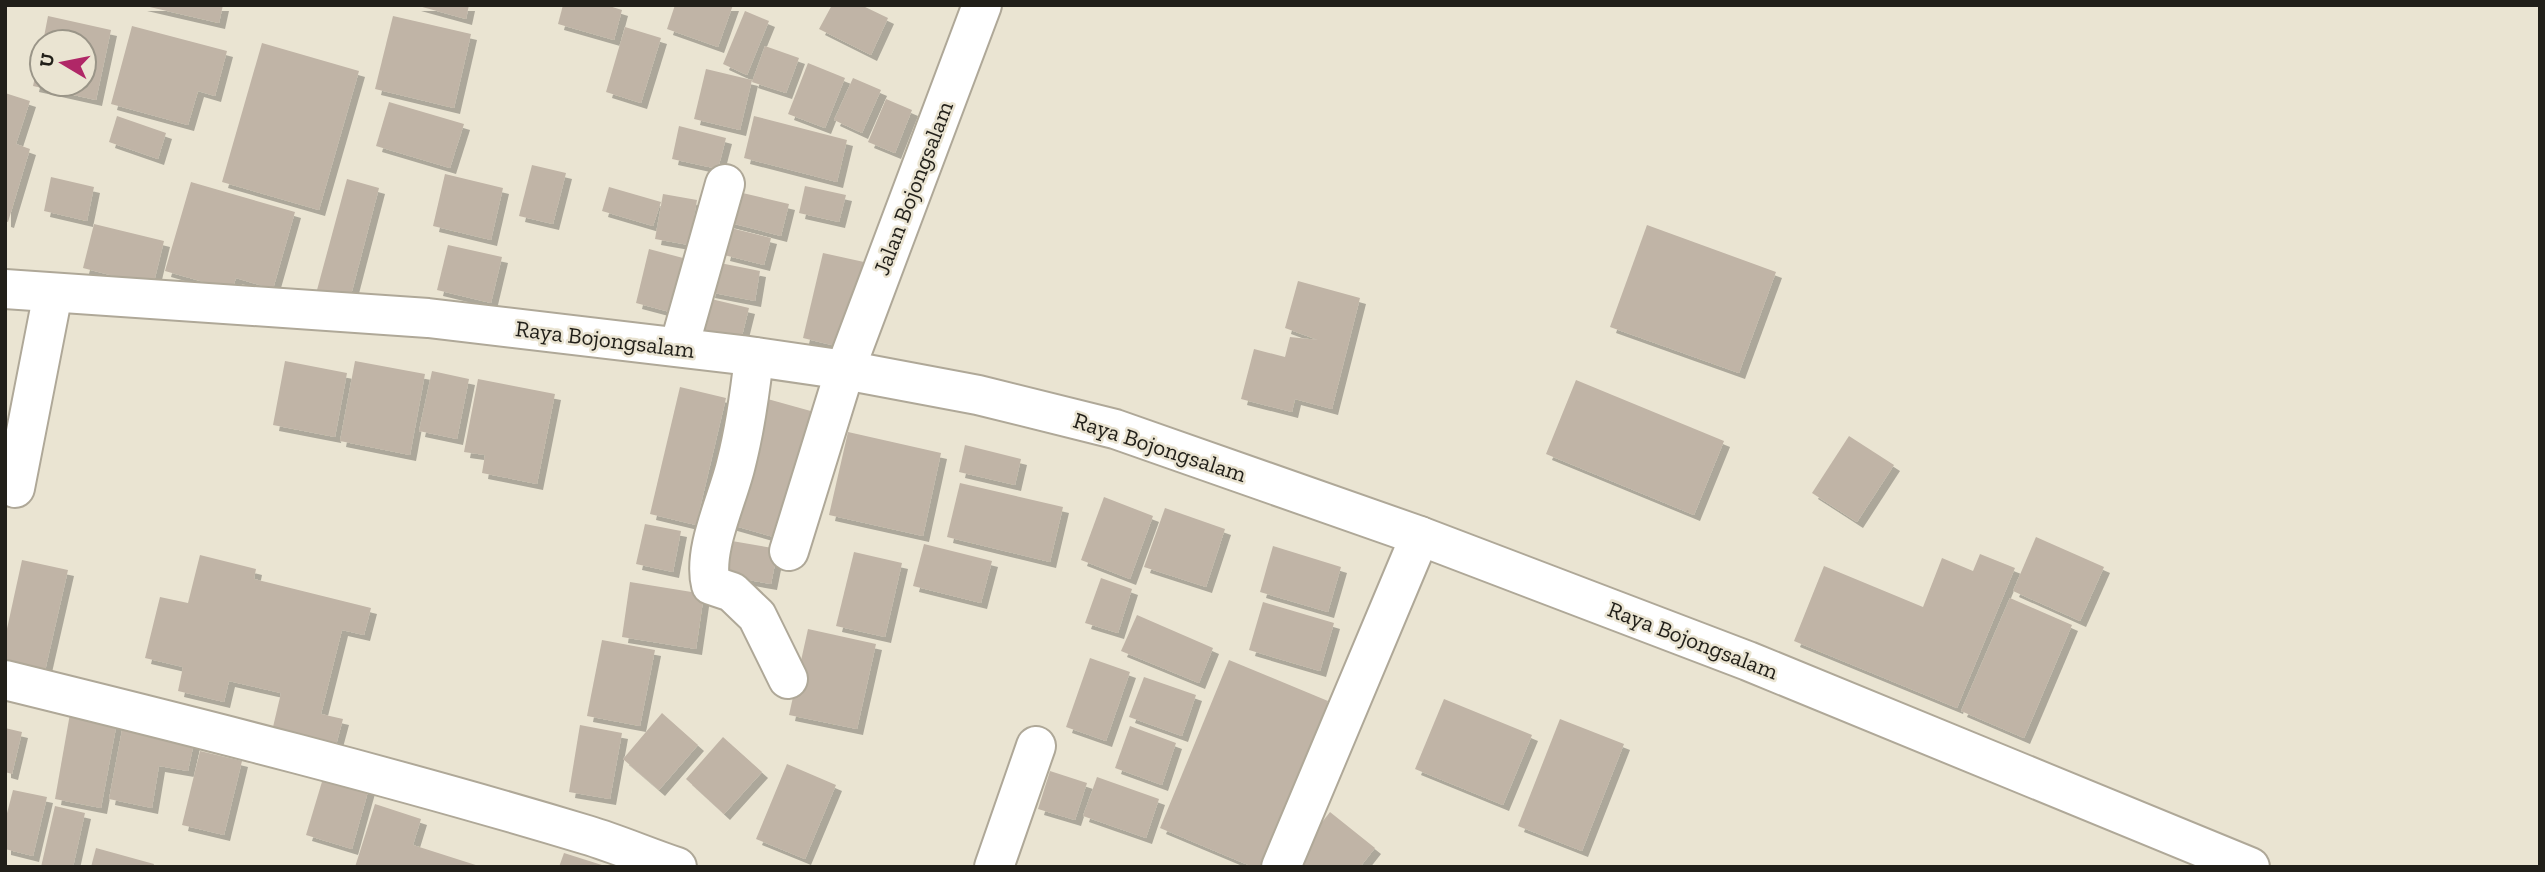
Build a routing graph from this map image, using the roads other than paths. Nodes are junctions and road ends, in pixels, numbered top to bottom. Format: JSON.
{"nodes":[{"id":1,"x":982,"y":5,"type":"edge"},
{"id":2,"x":725,"y":184,"type":"dead end"},
{"id":3,"x":5,"y":289,"type":"edge"},
{"id":4,"x":53,"y":293,"type":"junction"},
{"id":5,"x":680,"y":347,"type":"junction"},
{"id":6,"x":754,"y":357,"type":"junction"},
{"id":7,"x":845,"y":370,"type":"junction"},
{"id":8,"x":16,"y":488,"type":"dead end"},
{"id":9,"x":1420,"y":536,"type":"junction"},
{"id":10,"x":789,"y":551,"type":"dead end"},
{"id":11,"x":788,"y":679,"type":"dead end"},
{"id":12,"x":5,"y":680,"type":"edge"},
{"id":13,"x":1036,"y":746,"type":"dead end"},
{"id":14,"x":632,"y":860,"type":"edge"},
{"id":15,"x":677,"y":867,"type":"edge"},
{"id":16,"x":994,"y":867,"type":"edge"},
{"id":17,"x":1281,"y":867,"type":"edge"},
{"id":18,"x":2250,"y":867,"type":"edge"}],
"edges":[{"from":1,"to":7,"type":"street","name":"Jalan Bojongsalam"},
{"from":2,"to":5,"type":"street"},
{"from":3,"to":4,"type":"street","name":"Raya Bojongsalam"},
{"from":4,"to":5,"type":"street","name":"Raya Bojongsalam"},
{"from":4,"to":8,"type":"street"},
{"from":5,"to":6,"type":"street","name":"Raya Bojongsalam"},
{"from":6,"to":7,"type":"street","name":"Raya Bojongsalam"},
{"from":6,"to":11,"type":"street"},
{"from":7,"to":9,"type":"street","name":"Raya Bojongsalam"},
{"from":7,"to":10,"type":"street","name":"Jalan Bojongsalam"},
{"from":9,"to":17,"type":"street"},
{"from":9,"to":18,"type":"street","name":"Raya Bojongsalam"},
{"from":12,"to":14,"type":"street"},
{"from":13,"to":16,"type":"street"},
{"from":14,"to":15,"type":"street"}]}
